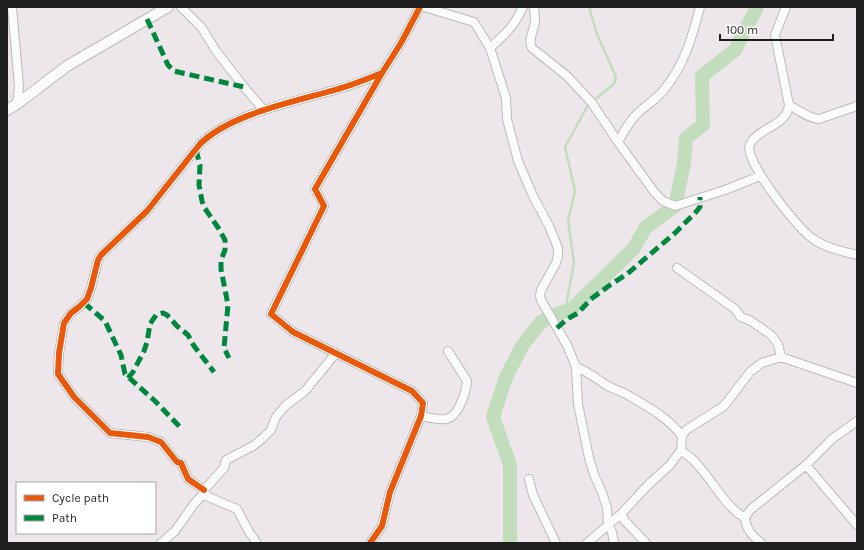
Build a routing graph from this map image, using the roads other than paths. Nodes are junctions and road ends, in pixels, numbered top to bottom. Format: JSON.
{"nodes":[{"id":1,"x":12,"y":7,"type":"edge"},
{"id":2,"x":166,"y":7,"type":"edge"},
{"id":3,"x":181,"y":7,"type":"edge"},
{"id":4,"x":420,"y":7,"type":"edge"},
{"id":5,"x":424,"y":7,"type":"edge"},
{"id":6,"x":523,"y":7,"type":"edge"},
{"id":7,"x":534,"y":7,"type":"edge"},
{"id":8,"x":700,"y":7,"type":"edge"},
{"id":9,"x":786,"y":7,"type":"edge"},
{"id":10,"x":490,"y":48,"type":"junction"},
{"id":11,"x":382,"y":73,"type":"junction"},
{"id":12,"x":17,"y":104,"type":"junction"},
{"id":13,"x":789,"y":105,"type":"junction"},
{"id":14,"x":857,"y":106,"type":"edge"},
{"id":15,"x":263,"y":109,"type":"junction"},
{"id":16,"x":7,"y":110,"type":"edge"},
{"id":17,"x":618,"y":142,"type":"junction"},
{"id":18,"x":760,"y":176,"type":"junction"},
{"id":19,"x":857,"y":255,"type":"edge"},
{"id":20,"x":677,"y":268,"type":"dead end"},
{"id":21,"x":448,"y":351,"type":"dead end"},
{"id":22,"x":336,"y":353,"type":"junction"},
{"id":23,"x":781,"y":357,"type":"junction"},
{"id":24,"x":576,"y":367,"type":"junction"},
{"id":25,"x":857,"y":383,"type":"edge"},
{"id":26,"x":421,"y":416,"type":"junction"},
{"id":27,"x":857,"y":421,"type":"edge"},
{"id":28,"x":682,"y":436,"type":"junction"},
{"id":29,"x":680,"y":450,"type":"junction"},
{"id":30,"x":806,"y":465,"type":"junction"},
{"id":31,"x":529,"y":479,"type":"dead end"},
{"id":32,"x":205,"y":491,"type":"junction"},
{"id":33,"x":621,"y":514,"type":"junction"},
{"id":34,"x":745,"y":518,"type":"junction"},
{"id":35,"x":608,"y":524,"type":"junction"},
{"id":36,"x":857,"y":525,"type":"edge"},
{"id":37,"x":161,"y":543,"type":"edge"},
{"id":38,"x":257,"y":543,"type":"edge"},
{"id":39,"x":370,"y":543,"type":"edge"},
{"id":40,"x":556,"y":543,"type":"edge"},
{"id":41,"x":587,"y":543,"type":"edge"},
{"id":42,"x":614,"y":543,"type":"edge"},
{"id":43,"x":646,"y":543,"type":"edge"},
{"id":44,"x":761,"y":543,"type":"edge"}],
"edges":[{"from":1,"to":12,"type":"street"},
{"from":2,"to":12,"type":"street"},
{"from":3,"to":15,"type":"street"},
{"from":4,"to":11,"type":"street"},
{"from":5,"to":10,"type":"street"},
{"from":6,"to":10,"type":"street"},
{"from":7,"to":17,"type":"street"},
{"from":8,"to":17,"type":"street"},
{"from":9,"to":13,"type":"street"},
{"from":10,"to":24,"type":"street"},
{"from":11,"to":15,"type":"street"},
{"from":11,"to":22,"type":"street"},
{"from":12,"to":16,"type":"street"},
{"from":13,"to":14,"type":"street"},
{"from":13,"to":18,"type":"street"},
{"from":15,"to":32,"type":"street"},
{"from":17,"to":18,"type":"street"},
{"from":18,"to":19,"type":"street"},
{"from":20,"to":23,"type":"street"},
{"from":21,"to":26,"type":"street"},
{"from":22,"to":26,"type":"street"},
{"from":22,"to":32,"type":"street"},
{"from":23,"to":25,"type":"street"},
{"from":23,"to":28,"type":"street"},
{"from":24,"to":28,"type":"street"},
{"from":24,"to":35,"type":"street"},
{"from":26,"to":39,"type":"street"},
{"from":27,"to":30,"type":"street"},
{"from":28,"to":29,"type":"street"},
{"from":29,"to":33,"type":"street"},
{"from":29,"to":34,"type":"street"},
{"from":30,"to":34,"type":"street"},
{"from":30,"to":36,"type":"street"},
{"from":31,"to":40,"type":"street"},
{"from":32,"to":37,"type":"street"},
{"from":32,"to":38,"type":"street"},
{"from":33,"to":35,"type":"street"},
{"from":33,"to":43,"type":"street"},
{"from":34,"to":44,"type":"street"},
{"from":35,"to":41,"type":"street"},
{"from":35,"to":42,"type":"street"}]}
